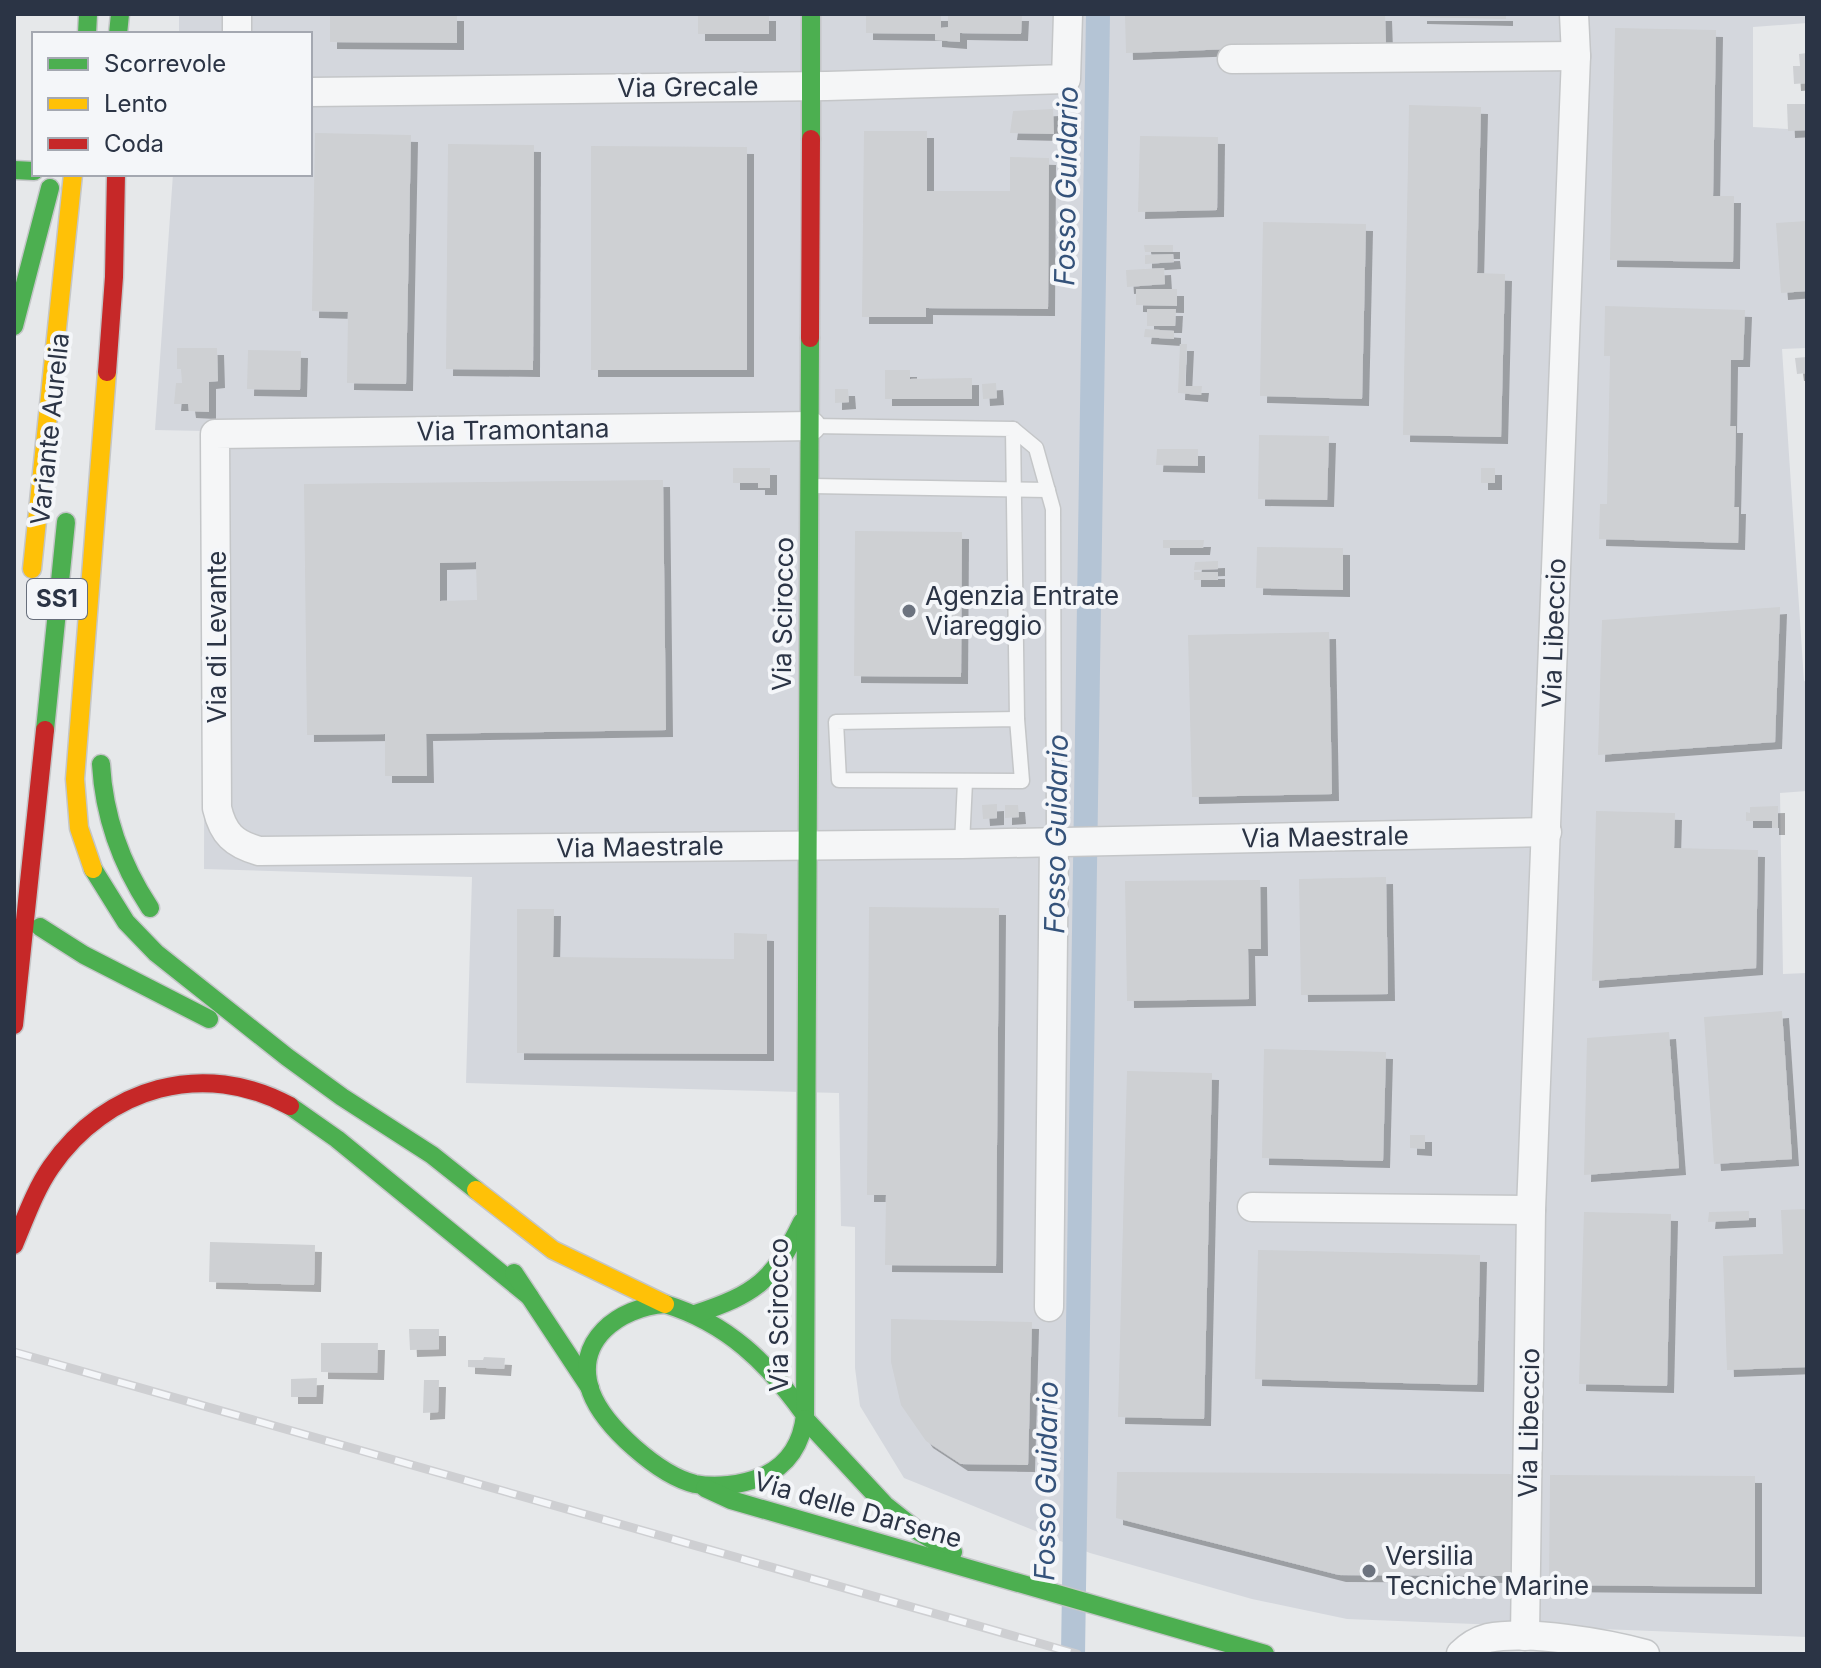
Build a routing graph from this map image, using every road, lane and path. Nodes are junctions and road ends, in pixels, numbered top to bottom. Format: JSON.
{"nodes":[{"id":1,"x":811,"y":14,"type":"edge"},
{"id":2,"x":1068,"y":14,"type":"edge"},
{"id":3,"x":1574,"y":14,"type":"edge"},
{"id":4,"x":1576,"y":56,"type":"junction"},
{"id":5,"x":1232,"y":59,"type":"dead end"},
{"id":6,"x":811,"y":86,"type":"junction"},
{"id":7,"x":312,"y":92,"type":"edge"},
{"id":8,"x":53,"y":176,"type":"edge"},
{"id":9,"x":73,"y":176,"type":"edge"},
{"id":10,"x":104,"y":176,"type":"edge"},
{"id":11,"x":116,"y":176,"type":"edge"},
{"id":12,"x":96,"y":251,"type":"dead end"},
{"id":13,"x":14,"y":326,"type":"edge"},
{"id":14,"x":811,"y":426,"type":"junction"},
{"id":15,"x":1013,"y":429,"type":"junction"},
{"id":16,"x":215,"y":434,"type":"joint"},
{"id":17,"x":811,"y":486,"type":"junction"},
{"id":18,"x":1014,"y":489,"type":"junction"},
{"id":19,"x":1048,"y":490,"type":"junction"},
{"id":20,"x":69,"y":497,"type":"dead end"},
{"id":21,"x":30,"y":586,"type":"dead end"},
{"id":22,"x":1017,"y":719,"type":"junction"},
{"id":23,"x":101,"y":748,"type":"dead end"},
{"id":24,"x":965,"y":782,"type":"junction"},
{"id":25,"x":1547,"y":832,"type":"junction"},
{"id":26,"x":229,"y":837,"type":"joint"},
{"id":27,"x":1059,"y":842,"type":"junction"},
{"id":28,"x":962,"y":844,"type":"junction"},
{"id":29,"x":805,"y":845,"type":"junction"},
{"id":30,"x":162,"y":924,"type":"dead end"},
{"id":31,"x":40,"y":927,"type":"dead end"},
{"id":32,"x":191,"y":957,"type":"dead end"},
{"id":33,"x":14,"y":1025,"type":"edge"},
{"id":34,"x":287,"y":1057,"type":"junction"},
{"id":35,"x":342,"y":1097,"type":"junction"},
{"id":36,"x":415,"y":1165,"type":"dead end"},
{"id":37,"x":1252,"y":1207,"type":"dead end"},
{"id":38,"x":1531,"y":1210,"type":"junction"},
{"id":39,"x":805,"y":1215,"type":"junction"},
{"id":40,"x":483,"y":1235,"type":"dead end"},
{"id":41,"x":14,"y":1245,"type":"edge"},
{"id":42,"x":529,"y":1296,"type":"junction"},
{"id":43,"x":665,"y":1304,"type":"junction"},
{"id":44,"x":1049,"y":1307,"type":"dead end"},
{"id":45,"x":695,"y":1314,"type":"junction"},
{"id":46,"x":590,"y":1388,"type":"junction"},
{"id":47,"x":805,"y":1417,"type":"junction"},
{"id":48,"x":698,"y":1484,"type":"junction"},
{"id":49,"x":1005,"y":1580,"type":"junction"},
{"id":50,"x":1525,"y":1636,"type":"junction"},
{"id":51,"x":1265,"y":1654,"type":"edge"},
{"id":52,"x":1461,"y":1654,"type":"edge"},
{"id":53,"x":1645,"y":1654,"type":"edge"}],
"edges":[{"from":1,"to":6,"type":"main road","name":"Via Scirocco"},
{"from":2,"to":6,"type":"street","name":"Via Grecale"},
{"from":3,"to":4,"type":"street","name":"Via Libeccio"},
{"from":4,"to":5,"type":"street"},
{"from":4,"to":25,"type":"street","name":"Via Libeccio"},
{"from":6,"to":7,"type":"street","name":"Via Grecale"},
{"from":6,"to":14,"type":"main road","name":"Via Scirocco"},
{"from":8,"to":13,"type":"main road"},
{"from":9,"to":21,"type":"main road","name":"Variante Aurelia","number":"SS1"},
{"from":10,"to":12,"type":"main road"},
{"from":11,"to":34,"type":"main road"},
{"from":14,"to":15,"type":"lane"},
{"from":14,"to":16,"type":"street","name":"Via Tramontana"},
{"from":14,"to":17,"type":"main road","name":"Via Scirocco"},
{"from":15,"to":18,"type":"lane"},
{"from":15,"to":19,"type":"lane"},
{"from":16,"to":26,"type":"street","name":"Via di Levante"},
{"from":17,"to":18,"type":"lane"},
{"from":17,"to":29,"type":"main road","name":"Via Scirocco"},
{"from":18,"to":19,"type":"lane"},
{"from":18,"to":22,"type":"lane"},
{"from":19,"to":27,"type":"lane"},
{"from":20,"to":33,"type":"main road","name":"Variante Aurelia","number":"SS1"},
{"from":22,"to":24,"type":"lane"},
{"from":22,"to":24,"type":"lane"},
{"from":23,"to":30,"type":"main road"},
{"from":24,"to":28,"type":"lane"},
{"from":25,"to":27,"type":"street","name":"Via Maestrale"},
{"from":25,"to":38,"type":"street","name":"Via Libeccio"},
{"from":26,"to":29,"type":"street","name":"Via Maestrale"},
{"from":27,"to":28,"type":"street","name":"Via Maestrale"},
{"from":27,"to":44,"type":"street"},
{"from":28,"to":29,"type":"street","name":"Via Maestrale"},
{"from":29,"to":39,"type":"main road","name":"Via Scirocco"},
{"from":31,"to":34,"type":"main road"},
{"from":32,"to":34,"type":"main road"},
{"from":34,"to":35,"type":"main road"},
{"from":35,"to":36,"type":"main road"},
{"from":35,"to":43,"type":"main road"},
{"from":37,"to":38,"type":"street"},
{"from":38,"to":50,"type":"street","name":"Via Libeccio"},
{"from":39,"to":45,"type":"main road","name":"Via Scirocco"},
{"from":39,"to":47,"type":"main road","name":"Via Scirocco"},
{"from":40,"to":42,"type":"main road"},
{"from":41,"to":42,"type":"main road"},
{"from":42,"to":46,"type":"main road"},
{"from":43,"to":45,"type":"main road"},
{"from":43,"to":46,"type":"main road"},
{"from":45,"to":47,"type":"main road"},
{"from":46,"to":48,"type":"main road"},
{"from":47,"to":48,"type":"main road"},
{"from":47,"to":49,"type":"main road","name":"Via delle Darsene"},
{"from":48,"to":49,"type":"main road","name":"Via delle Darsene"},
{"from":49,"to":51,"type":"main road","name":"Via delle Darsene"},
{"from":50,"to":52,"type":"street"},
{"from":50,"to":53,"type":"street"}]}
